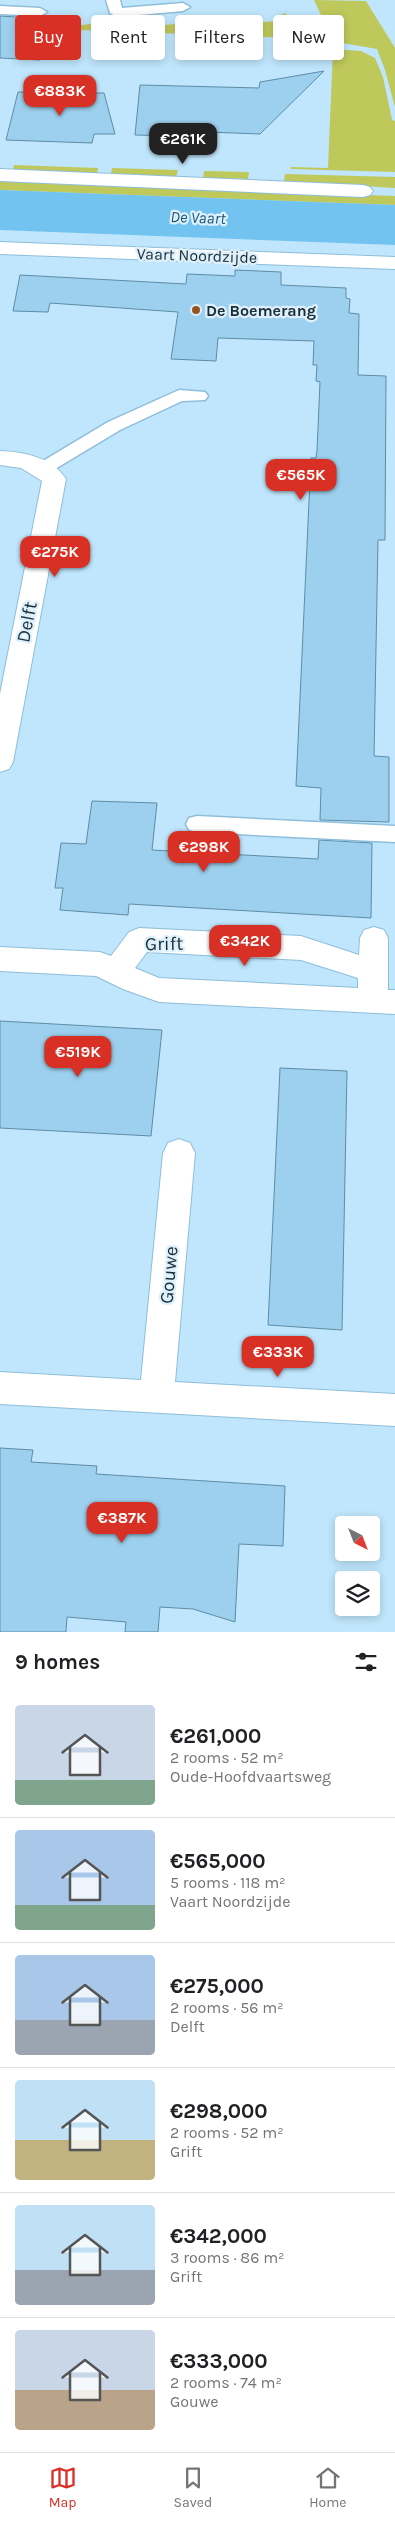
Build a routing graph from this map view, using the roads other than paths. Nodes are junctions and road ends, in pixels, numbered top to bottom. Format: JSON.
{"nodes":[{"id":1,"x":113,"y":0,"type":"edge"},
{"id":2,"x":183,"y":7,"type":"dead end"},
{"id":3,"x":0,"y":10,"type":"edge"},
{"id":4,"x":40,"y":12,"type":"dead end"},
{"id":5,"x":0,"y":176,"type":"edge"},
{"id":6,"x":363,"y":191,"type":"dead end"},
{"id":7,"x":0,"y":248,"type":"edge"},
{"id":8,"x":395,"y":263,"type":"edge"},
{"id":9,"x":199,"y":396,"type":"dead end"},
{"id":10,"x":0,"y":458,"type":"edge"},
{"id":11,"x":44,"y":468,"type":"junction"},
{"id":12,"x":8,"y":677,"type":"edge"},
{"id":13,"x":0,"y":762,"type":"edge"},
{"id":14,"x":198,"y":824,"type":"dead end"},
{"id":15,"x":395,"y":834,"type":"edge"},
{"id":16,"x":374,"y":938,"type":"dead end"},
{"id":17,"x":0,"y":959,"type":"edge"},
{"id":18,"x":373,"y":971,"type":"junction"},
{"id":19,"x":116,"y":972,"type":"junction"},
{"id":20,"x":384,"y":1002,"type":"edge"},
{"id":21,"x":178,"y":1153,"type":"dead end"},
{"id":22,"x":0,"y":1388,"type":"edge"},
{"id":23,"x":158,"y":1397,"type":"junction"},
{"id":24,"x":395,"y":1410,"type":"edge"}],
"edges":[{"from":1,"to":2,"type":"lane"},
{"from":3,"to":4,"type":"lane"},
{"from":5,"to":6,"type":"street"},
{"from":7,"to":8,"type":"street","name":"Vaart Noordzijde"},
{"from":9,"to":11,"type":"lane"},
{"from":10,"to":11,"type":"street"},
{"from":11,"to":12,"type":"street","name":"Delft"},
{"from":12,"to":13,"type":"street","name":"Delft"},
{"from":14,"to":15,"type":"lane"},
{"from":16,"to":18,"type":"street"},
{"from":17,"to":19,"type":"street"},
{"from":18,"to":19,"type":"street","name":"Grift"},
{"from":18,"to":20,"type":"street"},
{"from":19,"to":20,"type":"street"},
{"from":21,"to":23,"type":"street","name":"Gouwe"},
{"from":22,"to":23,"type":"street"},
{"from":23,"to":24,"type":"street"}]}
